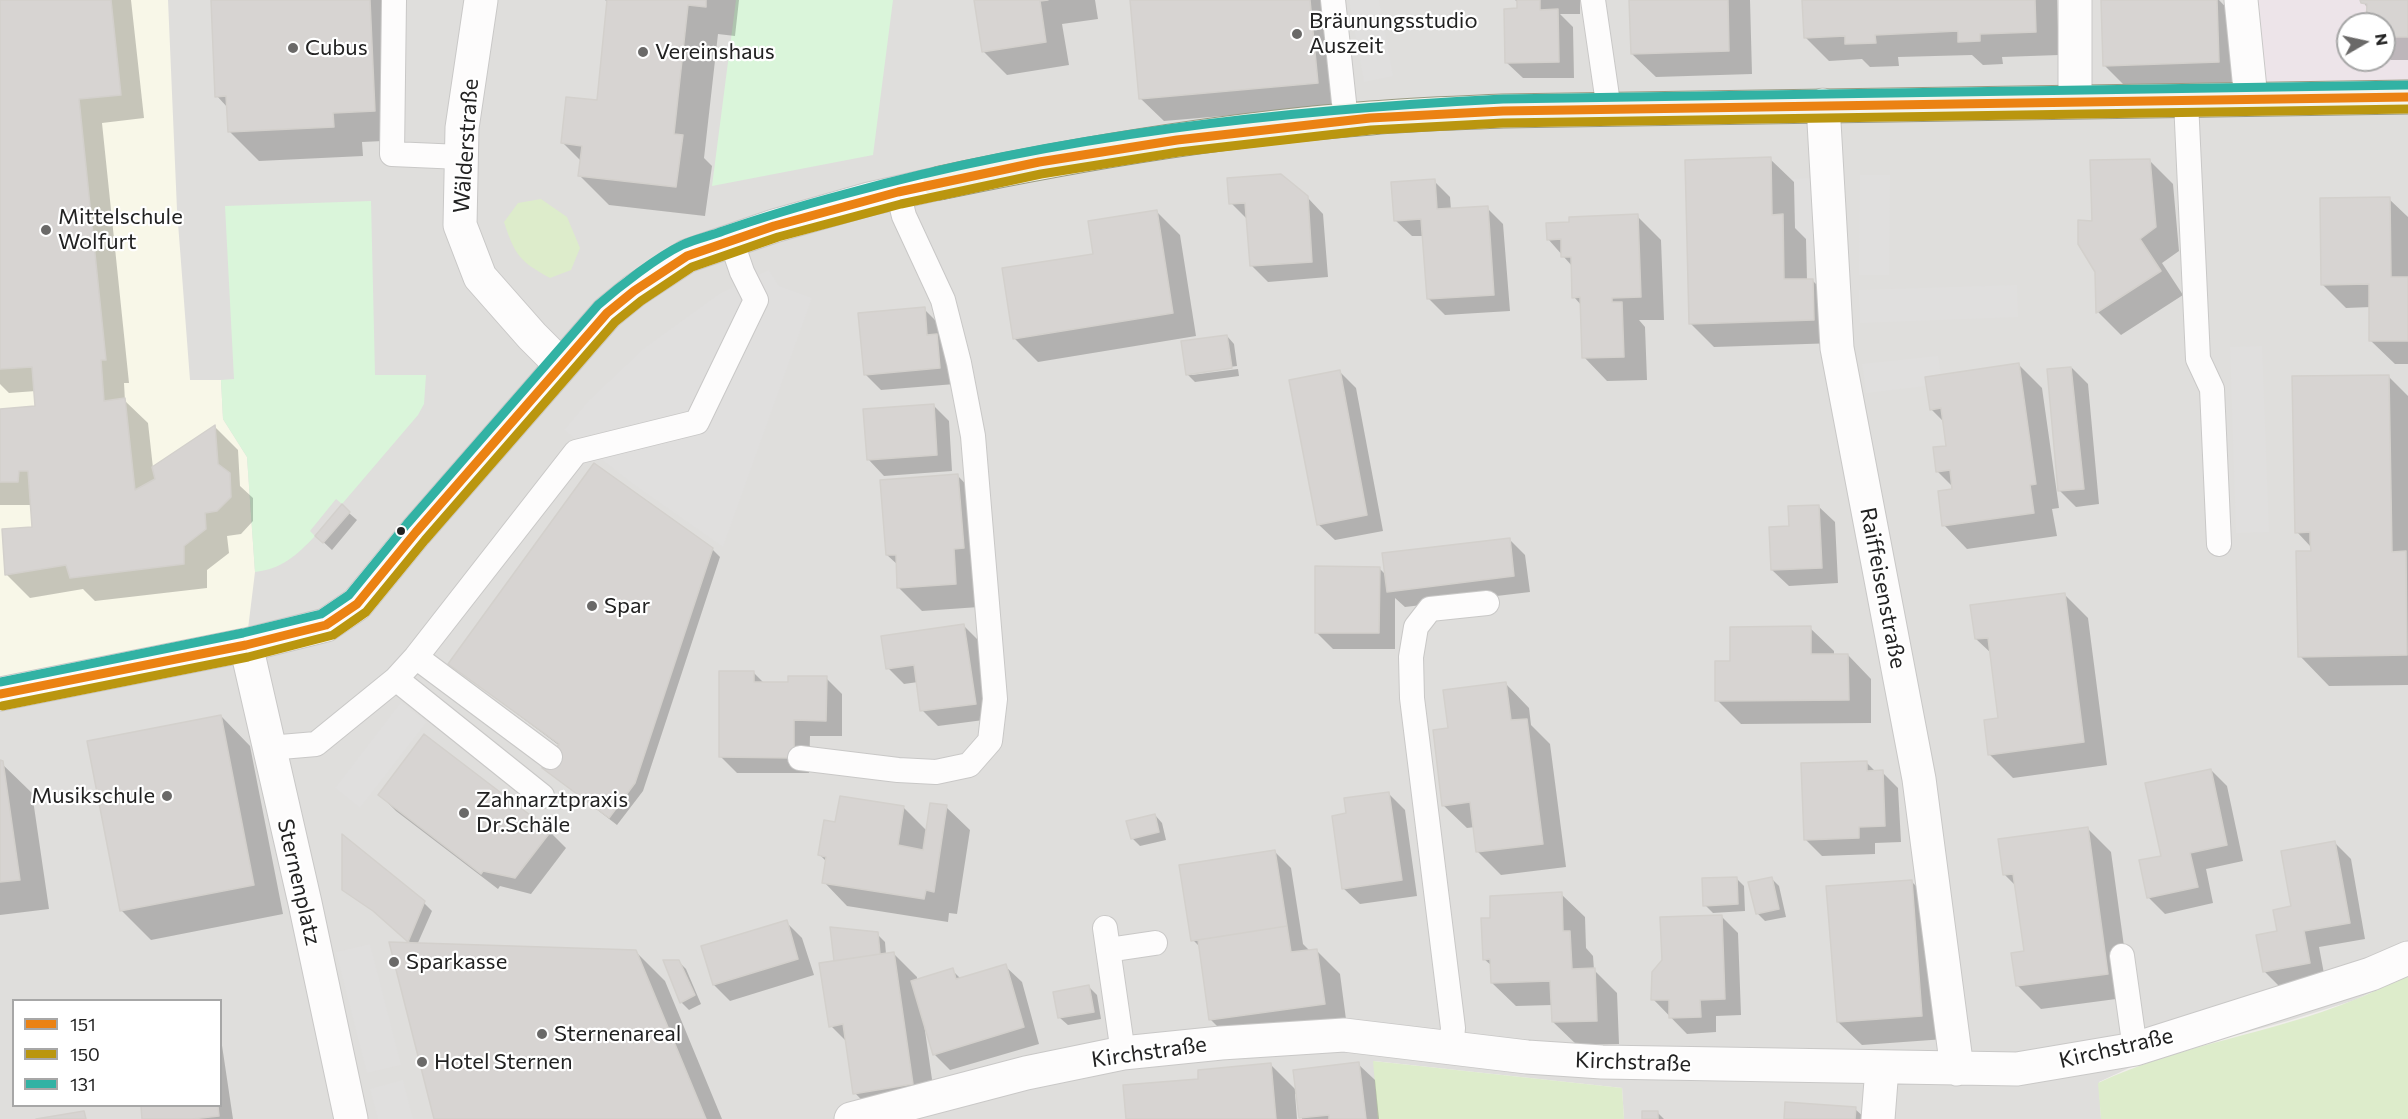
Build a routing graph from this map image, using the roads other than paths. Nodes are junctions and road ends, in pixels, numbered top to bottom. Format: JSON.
{"nodes":[{"id":1,"x":394,"y":0,"type":"edge"},
{"id":2,"x":481,"y":0,"type":"edge"},
{"id":3,"x":1333,"y":0,"type":"edge"},
{"id":4,"x":1593,"y":0,"type":"edge"},
{"id":5,"x":2075,"y":0,"type":"edge"},
{"id":6,"x":2241,"y":0,"type":"edge"},
{"id":7,"x":2408,"y":97,"type":"edge"},
{"id":8,"x":2251,"y":99,"type":"junction"},
{"id":9,"x":2075,"y":101,"type":"junction"},
{"id":10,"x":2186,"y":101,"type":"junction"},
{"id":11,"x":1823,"y":105,"type":"junction"},
{"id":12,"x":1609,"y":110,"type":"junction"},
{"id":13,"x":1346,"y":121,"type":"junction"},
{"id":14,"x":461,"y":157,"type":"junction"},
{"id":15,"x":940,"y":183,"type":"joint"},
{"id":16,"x":898,"y":192,"type":"junction"},
{"id":17,"x":731,"y":240,"type":"junction"},
{"id":18,"x":561,"y":365,"type":"junction"},
{"id":19,"x":2219,"y":544,"type":"dead end"},
{"id":20,"x":1486,"y":603,"type":"dead end"},
{"id":21,"x":246,"y":645,"type":"junction"},
{"id":22,"x":416,"y":657,"type":"junction"},
{"id":23,"x":396,"y":680,"type":"junction"},
{"id":24,"x":0,"y":694,"type":"edge"},
{"id":25,"x":269,"y":748,"type":"junction"},
{"id":26,"x":550,"y":757,"type":"dead end"},
{"id":27,"x":800,"y":758,"type":"dead end"},
{"id":28,"x":542,"y":796,"type":"dead end"},
{"id":29,"x":1155,"y":943,"type":"dead end"},
{"id":30,"x":2122,"y":956,"type":"dead end"},
{"id":31,"x":2408,"y":958,"type":"edge"},
{"id":32,"x":1451,"y":1048,"type":"junction"},
{"id":33,"x":2136,"y":1049,"type":"junction"},
{"id":34,"x":1123,"y":1053,"type":"junction"},
{"id":35,"x":1882,"y":1068,"type":"junction"},
{"id":36,"x":1957,"y":1069,"type":"junction"},
{"id":37,"x":351,"y":1119,"type":"edge"},
{"id":38,"x":851,"y":1119,"type":"edge"},
{"id":39,"x":1878,"y":1119,"type":"edge"}],
"edges":[{"from":1,"to":14,"type":"lane"},
{"from":2,"to":14,"type":"street","name":"Wälderstraße"},
{"from":3,"to":13,"type":"lane"},
{"from":4,"to":12,"type":"lane"},
{"from":5,"to":9,"type":"street"},
{"from":6,"to":8,"type":"street"},
{"from":7,"to":8,"type":"main road"},
{"from":8,"to":10,"type":"main road"},
{"from":9,"to":10,"type":"main road"},
{"from":9,"to":11,"type":"main road"},
{"from":10,"to":19,"type":"lane"},
{"from":11,"to":12,"type":"main road"},
{"from":11,"to":36,"type":"street","name":"Raiffeisenstraße"},
{"from":12,"to":13,"type":"main road"},
{"from":13,"to":15,"type":"main road"},
{"from":14,"to":18,"type":"street","name":"Wälderstraße"},
{"from":15,"to":16,"type":"street"},
{"from":16,"to":17,"type":"street"},
{"from":16,"to":27,"type":"lane"},
{"from":17,"to":18,"type":"street"},
{"from":17,"to":22,"type":"lane"},
{"from":18,"to":21,"type":"street"},
{"from":20,"to":32,"type":"lane"},
{"from":21,"to":24,"type":"street"},
{"from":21,"to":25,"type":"street","name":"Sternenplatz"},
{"from":22,"to":23,"type":"lane"},
{"from":22,"to":26,"type":"lane"},
{"from":23,"to":25,"type":"lane"},
{"from":23,"to":28,"type":"lane"},
{"from":25,"to":37,"type":"street","name":"Sternenplatz"},
{"from":29,"to":34,"type":"lane"},
{"from":30,"to":33,"type":"lane"},
{"from":31,"to":33,"type":"street","name":"Kirchstraße"},
{"from":32,"to":34,"type":"street","name":"Kirchstraße"},
{"from":32,"to":35,"type":"street","name":"Kirchstraße"},
{"from":33,"to":36,"type":"street","name":"Kirchstraße"},
{"from":34,"to":38,"type":"street","name":"Kirchstraße"},
{"from":35,"to":36,"type":"street","name":"Kirchstraße"},
{"from":35,"to":39,"type":"street"}]}
